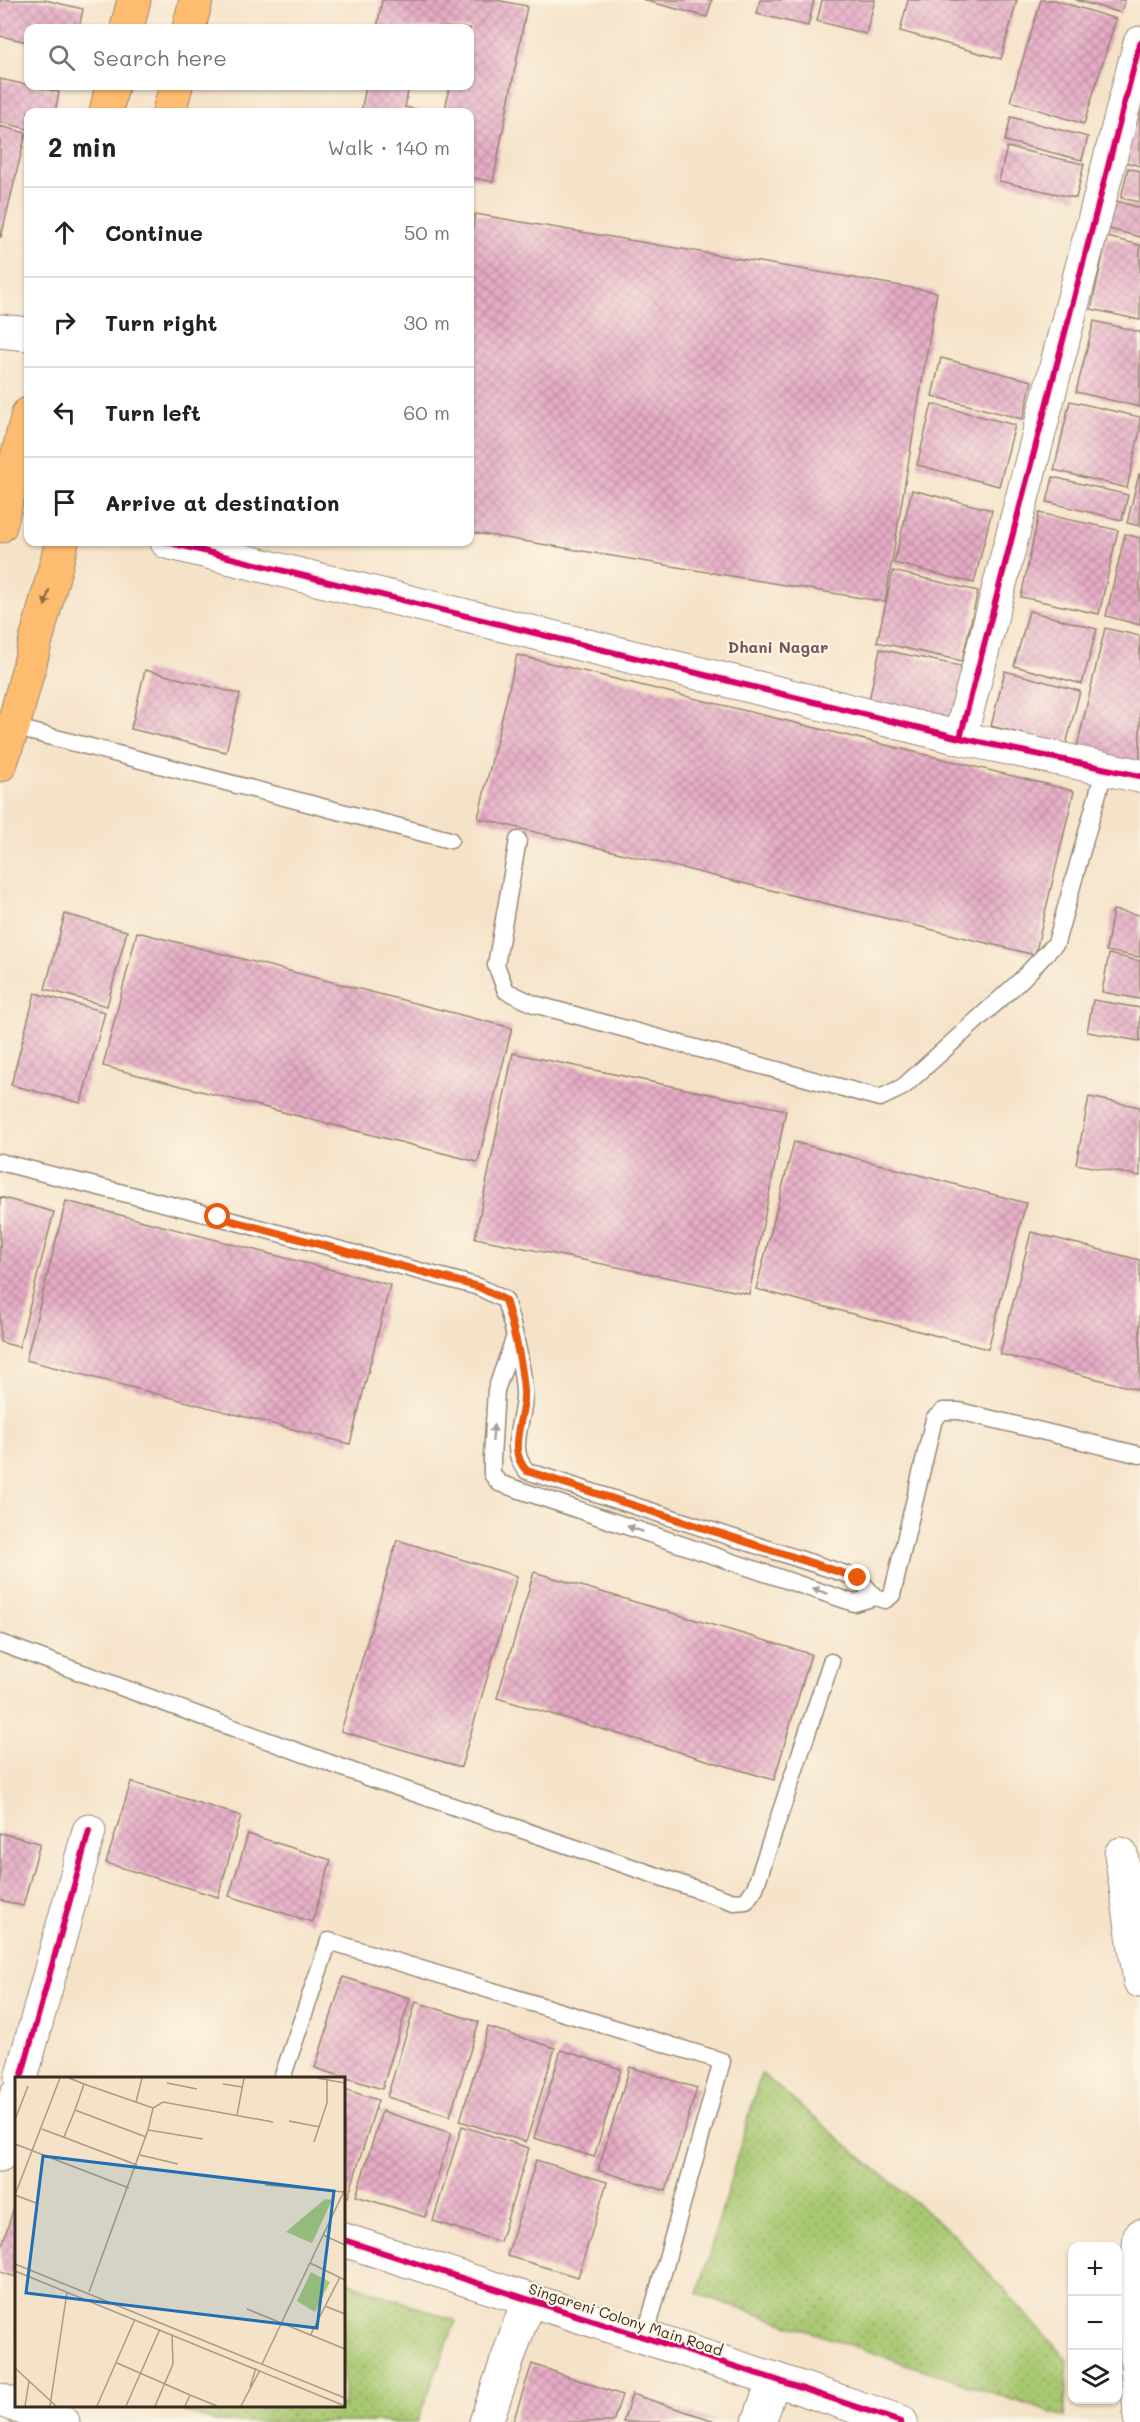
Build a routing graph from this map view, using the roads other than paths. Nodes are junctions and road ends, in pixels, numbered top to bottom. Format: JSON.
{"nodes":[{"id":1,"x":135,"y":0,"type":"edge"},
{"id":2,"x":196,"y":0,"type":"edge"},
{"id":3,"x":128,"y":24,"type":"edge"},
{"id":4,"x":190,"y":24,"type":"edge"},
{"id":5,"x":1140,"y":43,"type":"edge"},
{"id":6,"x":111,"y":90,"type":"edge"},
{"id":7,"x":175,"y":90,"type":"edge"},
{"id":8,"x":106,"y":108,"type":"edge"},
{"id":9,"x":170,"y":108,"type":"edge"},
{"id":10,"x":0,"y":331,"type":"edge"},
{"id":11,"x":24,"y":334,"type":"edge"},
{"id":12,"x":24,"y":430,"type":"edge"},
{"id":13,"x":0,"y":526,"type":"edge"},
{"id":14,"x":61,"y":546,"type":"edge"},
{"id":15,"x":183,"y":546,"type":"edge"},
{"id":16,"x":13,"y":727,"type":"junction"},
{"id":17,"x":960,"y":738,"type":"junction"},
{"id":18,"x":0,"y":765,"type":"edge"},
{"id":19,"x":1105,"y":768,"type":"junction"},
{"id":20,"x":1140,"y":776,"type":"edge"},
{"id":21,"x":450,"y":840,"type":"dead end"},
{"id":22,"x":518,"y":840,"type":"dead end"},
{"id":23,"x":0,"y":1162,"type":"edge"},
{"id":24,"x":515,"y":1335,"type":"junction"},
{"id":25,"x":1140,"y":1455,"type":"edge"},
{"id":26,"x":875,"y":1597,"type":"junction"},
{"id":27,"x":0,"y":1643,"type":"edge"},
{"id":28,"x":831,"y":1662,"type":"dead end"},
{"id":29,"x":89,"y":1831,"type":"dead end"},
{"id":30,"x":1121,"y":1854,"type":"dead end"},
{"id":31,"x":1140,"y":1982,"type":"edge"},
{"id":32,"x":22,"y":2077,"type":"edge"},
{"id":33,"x":283,"y":2077,"type":"edge"},
{"id":34,"x":15,"y":2100,"type":"edge"},
{"id":35,"x":6,"y":2139,"type":"edge"},
{"id":36,"x":1140,"y":2236,"type":"edge"},
{"id":37,"x":345,"y":2241,"type":"edge"},
{"id":38,"x":528,"y":2300,"type":"junction"},
{"id":39,"x":645,"y":2337,"type":"junction"},
{"id":40,"x":774,"y":2379,"type":"junction"},
{"id":41,"x":0,"y":2400,"type":"edge"},
{"id":42,"x":15,"y":2405,"type":"edge"},
{"id":43,"x":20,"y":2407,"type":"edge"},
{"id":44,"x":1140,"y":2418,"type":"edge"},
{"id":45,"x":63,"y":2422,"type":"edge"},
{"id":46,"x":486,"y":2422,"type":"edge"},
{"id":47,"x":759,"y":2422,"type":"edge"},
{"id":48,"x":901,"y":2422,"type":"edge"}],
"edges":[{"from":1,"to":3,"type":"main road"},
{"from":2,"to":4,"type":"main road"},
{"from":5,"to":17,"type":"street"},
{"from":6,"to":8,"type":"main road"},
{"from":7,"to":9,"type":"main road"},
{"from":10,"to":11,"type":"street"},
{"from":12,"to":13,"type":"main road"},
{"from":14,"to":16,"type":"main road","one_way":true},
{"from":15,"to":17,"type":"street"},
{"from":16,"to":18,"type":"main road"},
{"from":16,"to":21,"type":"lane"},
{"from":17,"to":19,"type":"street"},
{"from":19,"to":20,"type":"street"},
{"from":19,"to":22,"type":"lane"},
{"from":23,"to":24,"type":"lane"},
{"from":24,"to":26,"type":"lane"},
{"from":26,"to":24,"type":"lane","one_way":true},
{"from":25,"to":26,"type":"lane"},
{"from":27,"to":28,"type":"lane"},
{"from":29,"to":32,"type":"street"},
{"from":30,"to":31,"type":"street"},
{"from":33,"to":39,"type":"lane"},
{"from":34,"to":35,"type":"street"},
{"from":36,"to":44,"type":"street"},
{"from":37,"to":38,"type":"street","name":"Singareni Colony Main Road"},
{"from":38,"to":39,"type":"street","name":"Singareni Colony Main Road"},
{"from":38,"to":46,"type":"street"},
{"from":39,"to":40,"type":"street","name":"Singareni Colony Main Road"},
{"from":40,"to":47,"type":"street"},
{"from":40,"to":48,"type":"street","name":"Singareni Colony Main Road"},
{"from":41,"to":42,"type":"street"},
{"from":43,"to":45,"type":"street"}]}
